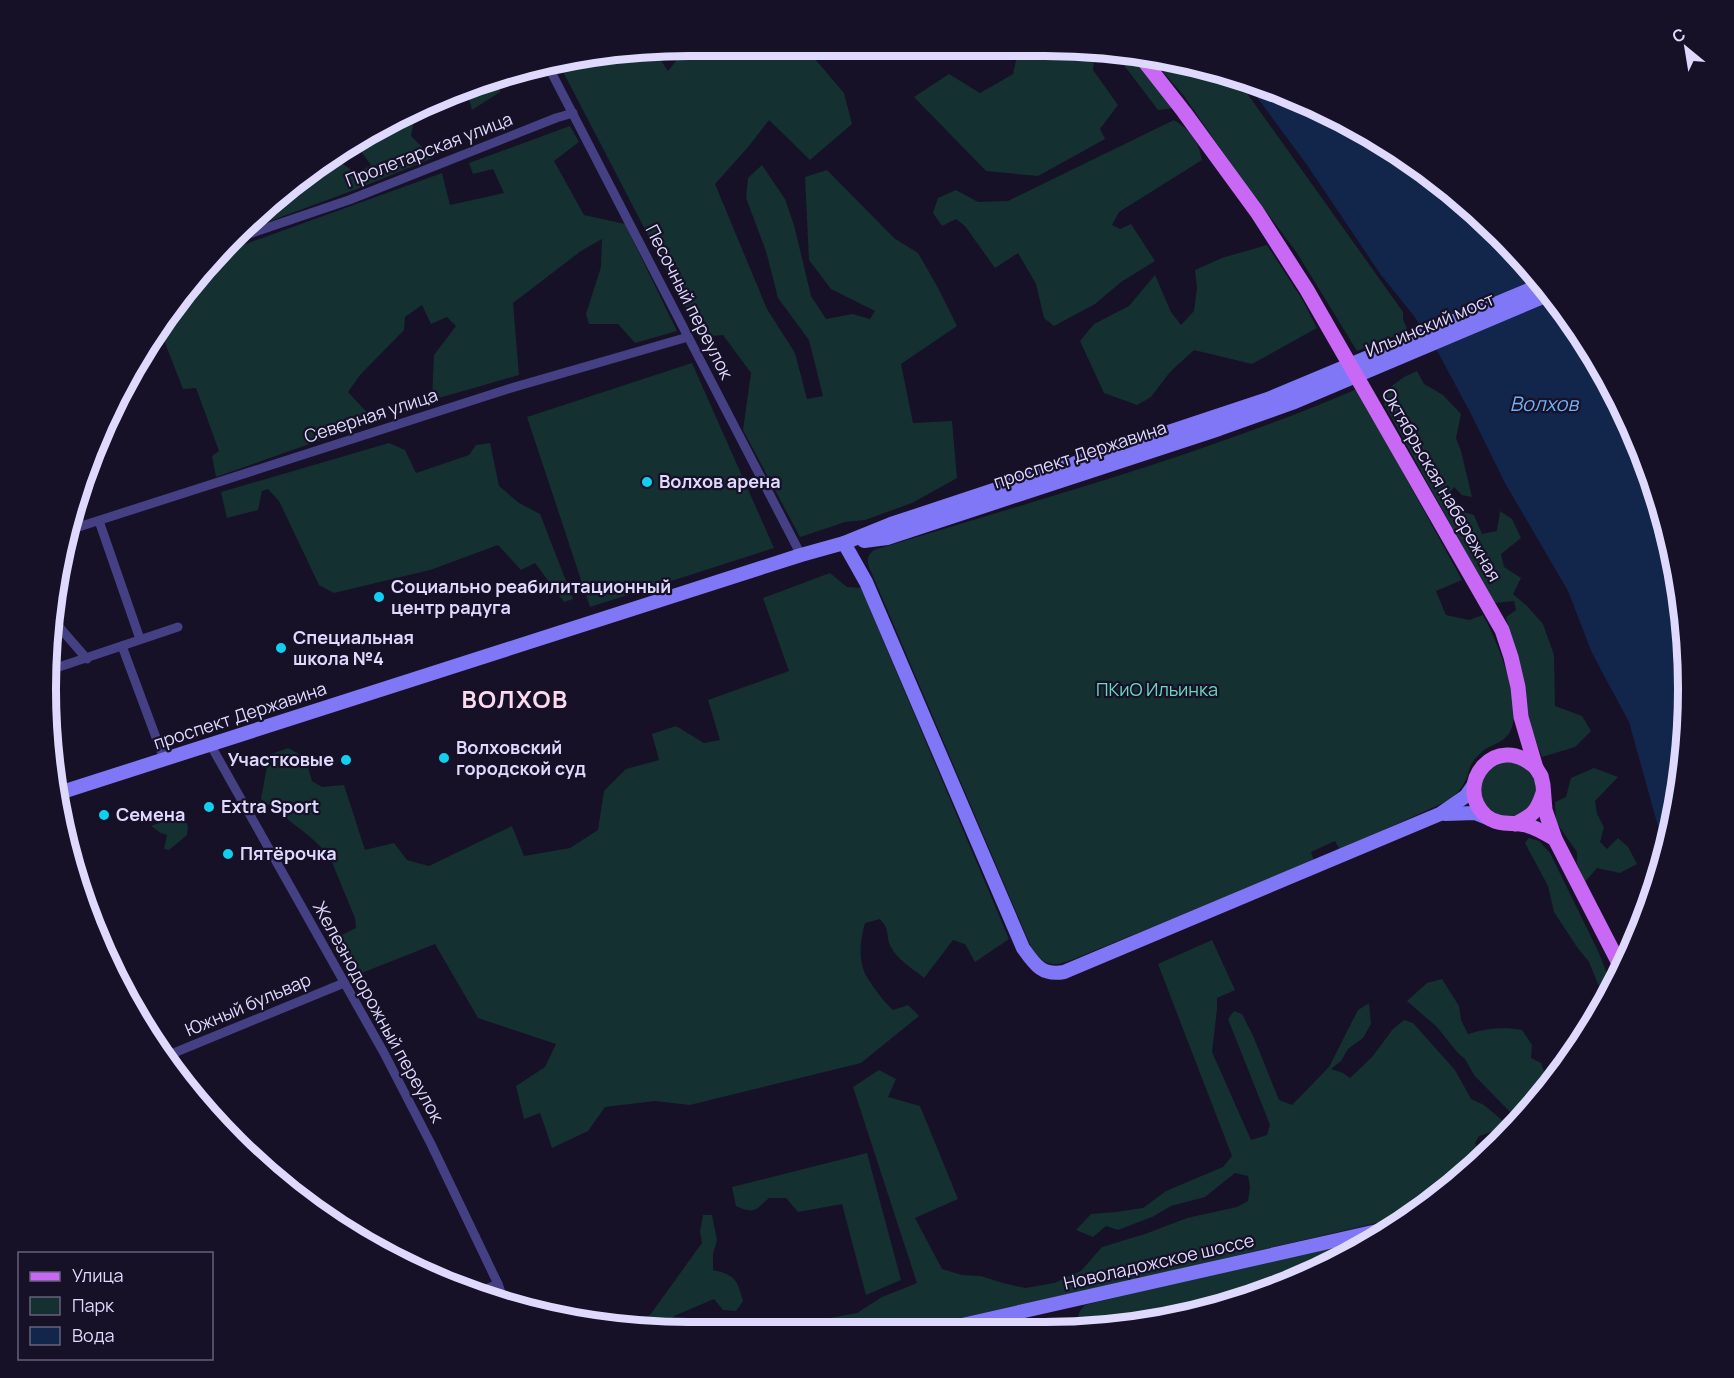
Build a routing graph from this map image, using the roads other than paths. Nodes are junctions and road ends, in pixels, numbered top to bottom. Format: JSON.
{"nodes":[{"id":1,"x":1147,"y":64,"type":"edge"},
{"id":2,"x":551,"y":71,"type":"edge"},
{"id":3,"x":573,"y":113,"type":"junction"},
{"id":4,"x":248,"y":234,"type":"edge"},
{"id":5,"x":1535,"y":288,"type":"edge"},
{"id":6,"x":1543,"y":297,"type":"edge"},
{"id":7,"x":688,"y":337,"type":"junction"},
{"id":8,"x":1322,"y":384,"type":"junction"},
{"id":9,"x":79,"y":519,"type":"edge"},
{"id":10,"x":99,"y":521,"type":"junction"},
{"id":11,"x":81,"y":526,"type":"junction"},
{"id":12,"x":76,"y":528,"type":"edge"},
{"id":13,"x":844,"y":543,"type":"junction"},
{"id":14,"x":801,"y":555,"type":"junction"},
{"id":15,"x":59,"y":627,"type":"edge"},
{"id":16,"x":178,"y":627,"type":"dead end"},
{"id":17,"x":140,"y":639,"type":"junction"},
{"id":18,"x":122,"y":646,"type":"junction"},
{"id":19,"x":87,"y":658,"type":"junction"},
{"id":20,"x":57,"y":667,"type":"edge"},
{"id":21,"x":1521,"y":717,"type":"junction"},
{"id":22,"x":210,"y":744,"type":"junction"},
{"id":23,"x":1507,"y":754,"type":"junction"},
{"id":24,"x":164,"y":759,"type":"junction"},
{"id":25,"x":1536,"y":768,"type":"junction"},
{"id":26,"x":1474,"y":783,"type":"junction"},
{"id":27,"x":64,"y":791,"type":"edge"},
{"id":28,"x":1544,"y":794,"type":"junction"},
{"id":29,"x":1440,"y":814,"type":"junction"},
{"id":30,"x":1497,"y":822,"type":"junction"},
{"id":31,"x":1515,"y":824,"type":"junction"},
{"id":32,"x":1555,"y":839,"type":"junction"},
{"id":33,"x":1617,"y":960,"type":"edge"},
{"id":34,"x":344,"y":982,"type":"junction"},
{"id":35,"x":171,"y":1054,"type":"edge"},
{"id":36,"x":1371,"y":1232,"type":"edge"},
{"id":37,"x":498,"y":1284,"type":"junction"},
{"id":38,"x":486,"y":1289,"type":"edge"},
{"id":39,"x":502,"y":1294,"type":"edge"},
{"id":40,"x":975,"y":1322,"type":"edge"}],
"edges":[{"from":1,"to":21,"type":"main road","name":"Октябрьская набережная"},
{"from":2,"to":3,"type":"street","name":"Песочный переулок"},
{"from":3,"to":4,"type":"street","name":"Пролетарская улица"},
{"from":3,"to":7,"type":"street","name":"Песочный переулок"},
{"from":5,"to":8,"type":"main road","name":"Ильинский мост"},
{"from":6,"to":8,"type":"main road","name":"Ильинский мост"},
{"from":7,"to":10,"type":"street","name":"Северная улица"},
{"from":7,"to":14,"type":"street","name":"Песочный переулок"},
{"from":8,"to":13,"type":"main road","name":"проспект Державина"},
{"from":9,"to":11,"type":"street"},
{"from":10,"to":11,"type":"street","name":"Северная улица"},
{"from":10,"to":17,"type":"street"},
{"from":11,"to":12,"type":"street","name":"Северная улица"},
{"from":13,"to":14,"type":"main road","name":"проспект Державина"},
{"from":13,"to":29,"type":"main road"},
{"from":14,"to":22,"type":"main road","name":"проспект Державина"},
{"from":15,"to":19,"type":"street"},
{"from":16,"to":17,"type":"street"},
{"from":17,"to":18,"type":"street"},
{"from":18,"to":19,"type":"street"},
{"from":18,"to":24,"type":"street"},
{"from":19,"to":20,"type":"street"},
{"from":21,"to":23,"type":"main road"},
{"from":21,"to":25,"type":"main road","name":"Октябрьская набережная"},
{"from":22,"to":24,"type":"main road","name":"проспект Державина"},
{"from":22,"to":34,"type":"street","name":"Железнодорожный переулок"},
{"from":23,"to":25,"type":"main road"},
{"from":23,"to":26,"type":"main road"},
{"from":24,"to":27,"type":"main road","name":"проспект Державина"},
{"from":25,"to":28,"type":"main road","name":"Октябрьская набережная"},
{"from":26,"to":29,"type":"main road"},
{"from":26,"to":30,"type":"main road"},
{"from":28,"to":31,"type":"main road"},
{"from":28,"to":32,"type":"main road","name":"Октябрьская набережная"},
{"from":29,"to":30,"type":"main road"},
{"from":30,"to":31,"type":"main road"},
{"from":31,"to":32,"type":"main road"},
{"from":32,"to":33,"type":"main road","name":"Октябрьская набережная"},
{"from":34,"to":35,"type":"street","name":"Южный бульвар"},
{"from":34,"to":37,"type":"street","name":"Железнодорожный переулок"},
{"from":36,"to":40,"type":"main road","name":"Новоладожское шоссе"},
{"from":37,"to":38,"type":"street"},
{"from":37,"to":39,"type":"street","name":"Железнодорожный переулок"}]}
